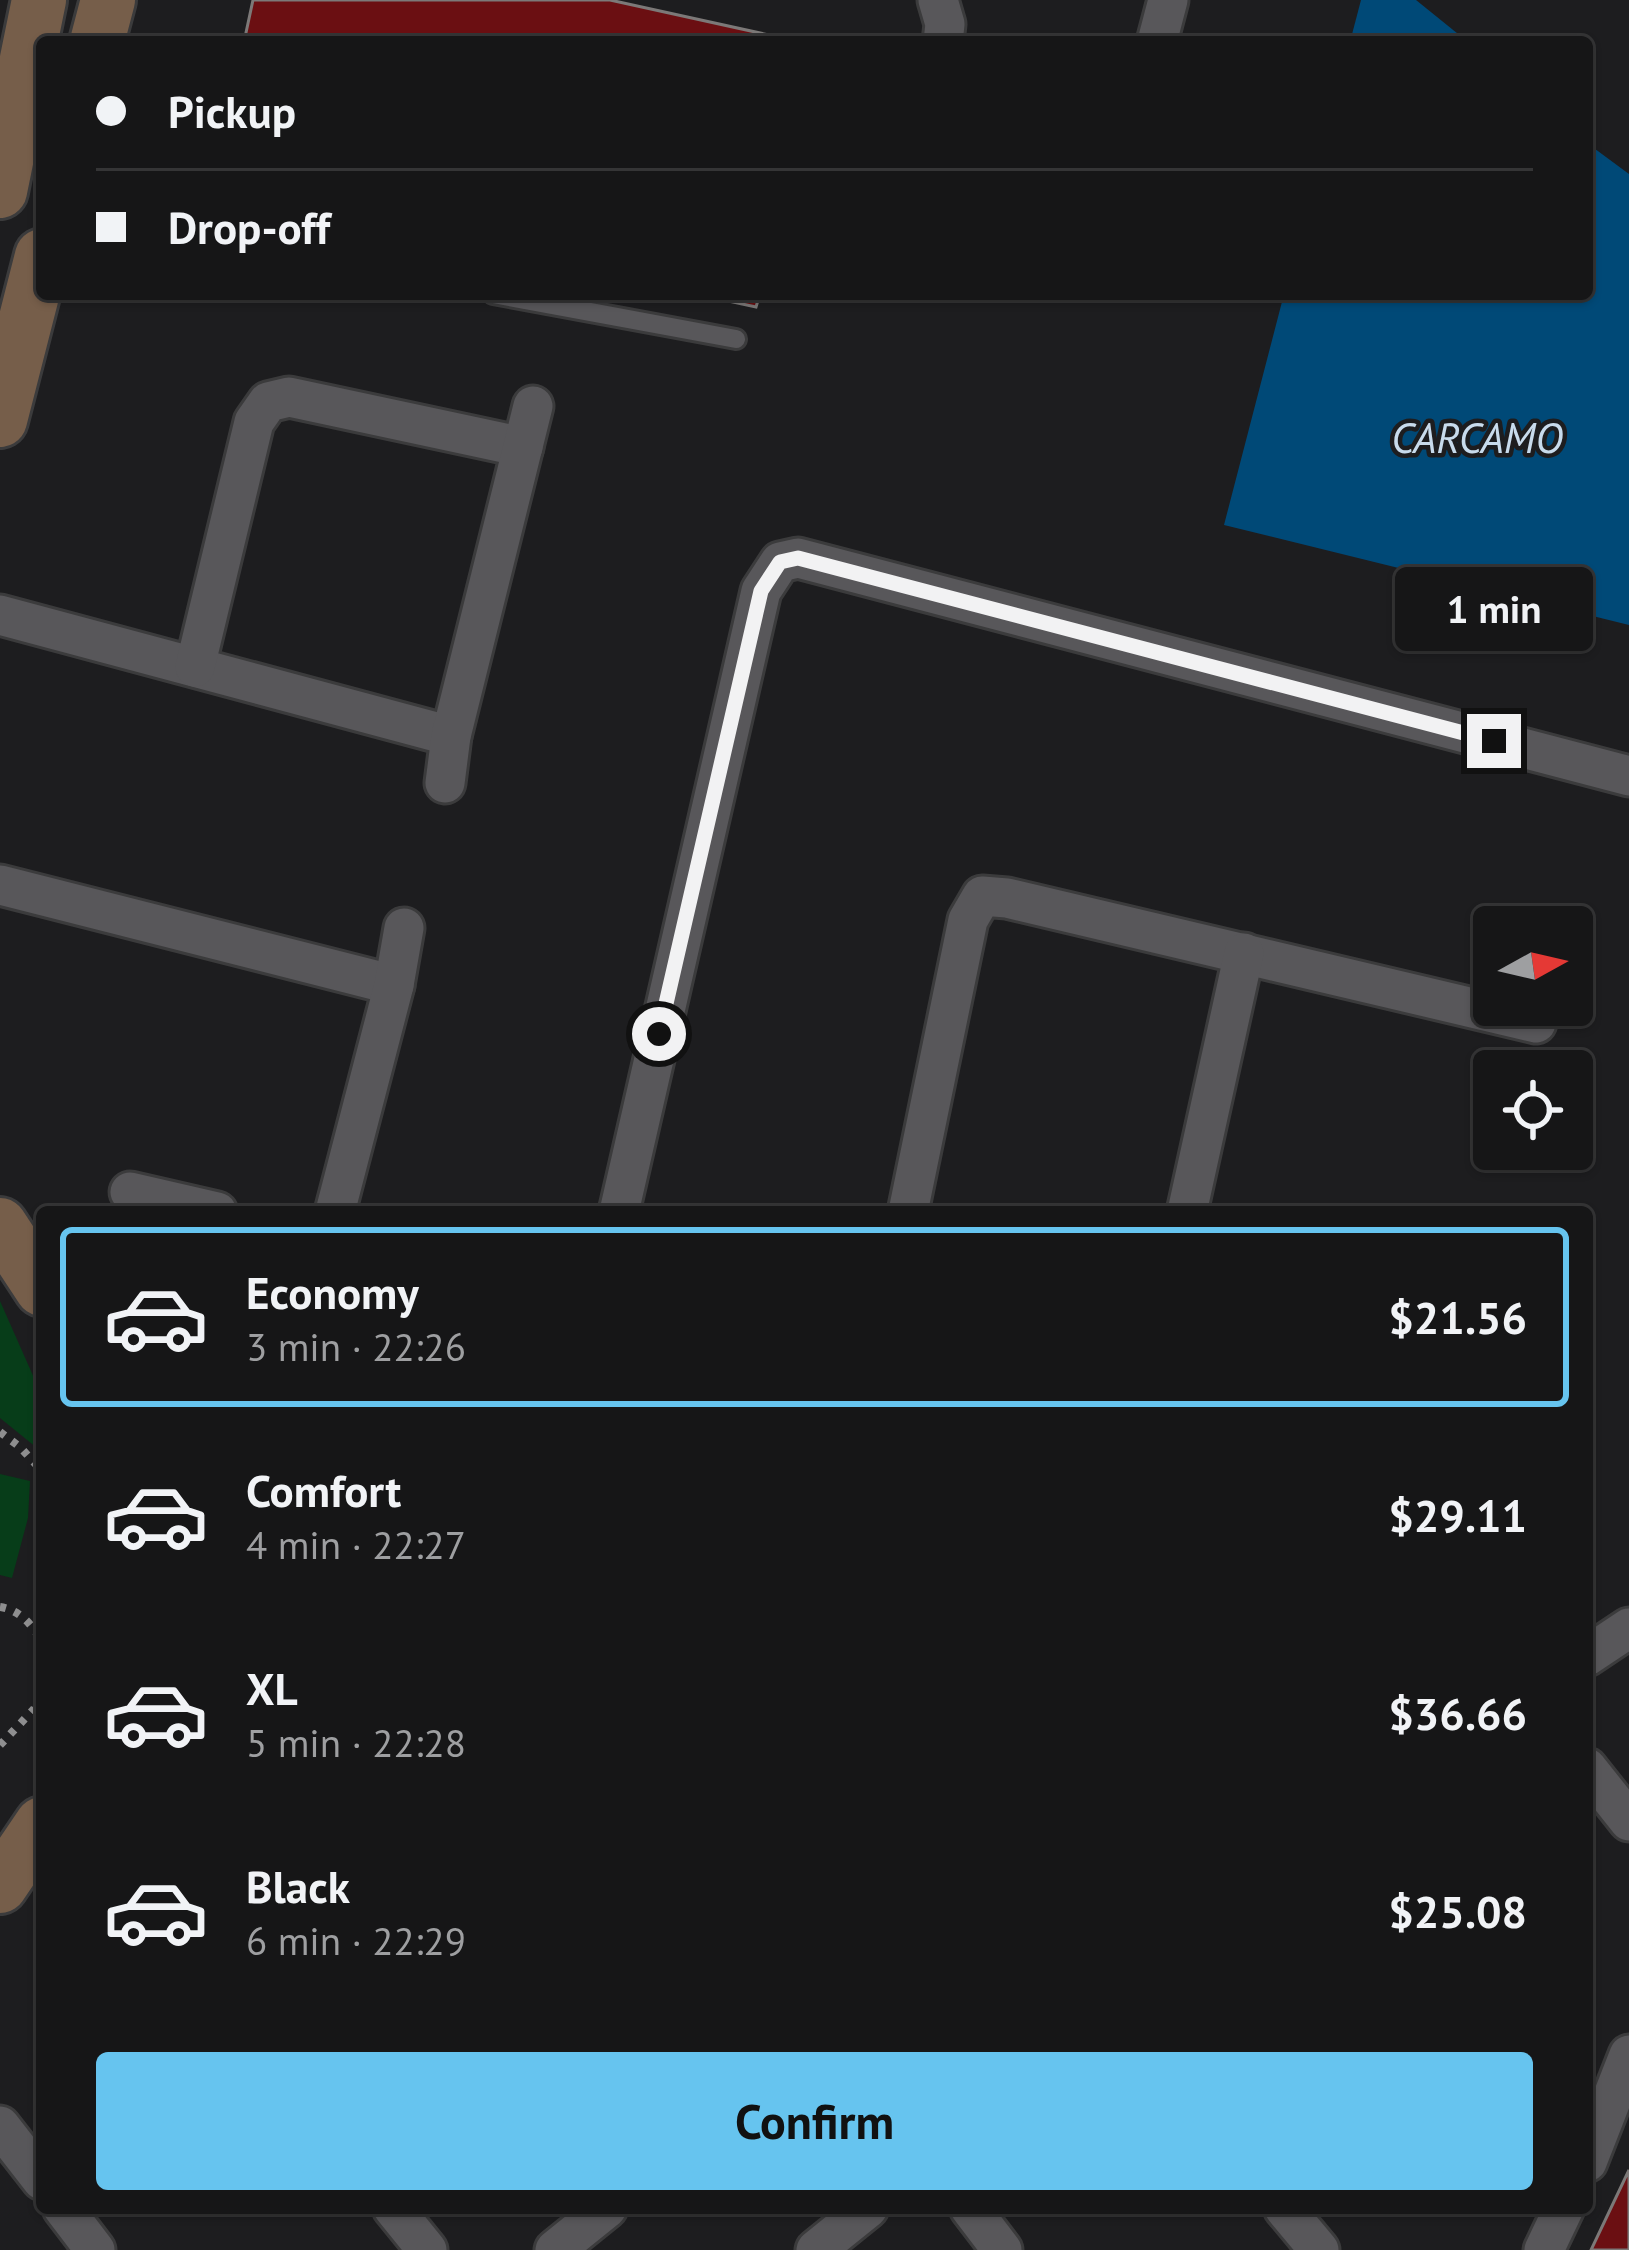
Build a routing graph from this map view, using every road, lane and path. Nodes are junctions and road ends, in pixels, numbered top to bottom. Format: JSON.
{"nodes":[{"id":1,"x":39,"y":0,"type":"edge"},
{"id":2,"x":108,"y":0,"type":"edge"},
{"id":3,"x":938,"y":0,"type":"edge"},
{"id":4,"x":1168,"y":0,"type":"edge"},
{"id":5,"x":99,"y":36,"type":"edge"},
{"id":6,"x":944,"y":36,"type":"edge"},
{"id":7,"x":1159,"y":36,"type":"edge"},
{"id":8,"x":0,"y":191,"type":"edge"},
{"id":9,"x":36,"y":279,"type":"edge"},
{"id":10,"x":526,"y":300,"type":"edge"},
{"id":11,"x":736,"y":339,"type":"dead end"},
{"id":12,"x":533,"y":406,"type":"dead end"},
{"id":13,"x":0,"y":420,"type":"edge"},
{"id":14,"x":524,"y":447,"type":"junction"},
{"id":15,"x":15,"y":619,"type":"edge"},
{"id":16,"x":195,"y":667,"type":"junction"},
{"id":17,"x":451,"y":736,"type":"junction"},
{"id":18,"x":1629,"y":776,"type":"edge"},
{"id":19,"x":445,"y":783,"type":"dead end"},
{"id":20,"x":0,"y":885,"type":"edge"},
{"id":21,"x":404,"y":928,"type":"dead end"},
{"id":22,"x":1244,"y":953,"type":"junction"},
{"id":23,"x":394,"y":985,"type":"junction"},
{"id":24,"x":1473,"y":1009,"type":"edge"},
{"id":25,"x":130,"y":1192,"type":"dead end"},
{"id":26,"x":191,"y":1206,"type":"edge"},
{"id":27,"x":337,"y":1206,"type":"edge"},
{"id":28,"x":620,"y":1206,"type":"edge"},
{"id":29,"x":909,"y":1206,"type":"edge"},
{"id":30,"x":1187,"y":1206,"type":"edge"},
{"id":31,"x":0,"y":1432,"type":"edge"},
{"id":32,"x":36,"y":1465,"type":"edge"},
{"id":33,"x":0,"y":1607,"type":"edge"},
{"id":34,"x":36,"y":1631,"type":"edge"},
{"id":35,"x":36,"y":1704,"type":"edge"},
{"id":36,"x":0,"y":1744,"type":"edge"},
{"id":37,"x":1593,"y":1776,"type":"edge"},
{"id":38,"x":1629,"y":1821,"type":"edge"},
{"id":39,"x":36,"y":1833,"type":"edge"},
{"id":40,"x":0,"y":1886,"type":"edge"},
{"id":41,"x":1629,"y":2055,"type":"edge"},
{"id":42,"x":0,"y":2126,"type":"edge"},
{"id":43,"x":1593,"y":2147,"type":"edge"},
{"id":44,"x":36,"y":2172,"type":"edge"},
{"id":45,"x":68,"y":2214,"type":"edge"},
{"id":46,"x":399,"y":2214,"type":"edge"},
{"id":47,"x":600,"y":2214,"type":"edge"},
{"id":48,"x":861,"y":2214,"type":"edge"},
{"id":49,"x":975,"y":2214,"type":"edge"},
{"id":50,"x":1289,"y":2214,"type":"edge"},
{"id":51,"x":1561,"y":2214,"type":"edge"},
{"id":52,"x":95,"y":2250,"type":"edge"},
{"id":53,"x":427,"y":2250,"type":"edge"},
{"id":54,"x":555,"y":2250,"type":"edge"},
{"id":55,"x":816,"y":2250,"type":"edge"},
{"id":56,"x":1002,"y":2250,"type":"edge"},
{"id":57,"x":1318,"y":2250,"type":"edge"},
{"id":58,"x":1544,"y":2250,"type":"edge"}],
"edges":[{"from":1,"to":8,"type":"street"},
{"from":2,"to":5,"type":"street"},
{"from":3,"to":6,"type":"street"},
{"from":4,"to":7,"type":"street"},
{"from":9,"to":13,"type":"street"},
{"from":10,"to":11,"type":"lane"},
{"from":12,"to":14,"type":"street"},
{"from":14,"to":16,"type":"street"},
{"from":14,"to":17,"type":"street"},
{"from":15,"to":16,"type":"street"},
{"from":16,"to":17,"type":"street"},
{"from":17,"to":19,"type":"street"},
{"from":18,"to":28,"type":"street"},
{"from":20,"to":23,"type":"street"},
{"from":21,"to":23,"type":"street"},
{"from":22,"to":24,"type":"street"},
{"from":22,"to":29,"type":"street"},
{"from":22,"to":30,"type":"street"},
{"from":23,"to":27,"type":"street"},
{"from":25,"to":26,"type":"street"},
{"from":31,"to":32,"type":"path"},
{"from":33,"to":34,"type":"path"},
{"from":35,"to":36,"type":"path"},
{"from":37,"to":38,"type":"street"},
{"from":39,"to":40,"type":"street"},
{"from":41,"to":43,"type":"street"},
{"from":42,"to":44,"type":"street"},
{"from":45,"to":52,"type":"street"},
{"from":46,"to":53,"type":"street"},
{"from":47,"to":54,"type":"street"},
{"from":48,"to":55,"type":"street"},
{"from":49,"to":56,"type":"street"},
{"from":50,"to":57,"type":"street"},
{"from":51,"to":58,"type":"street"}]}
